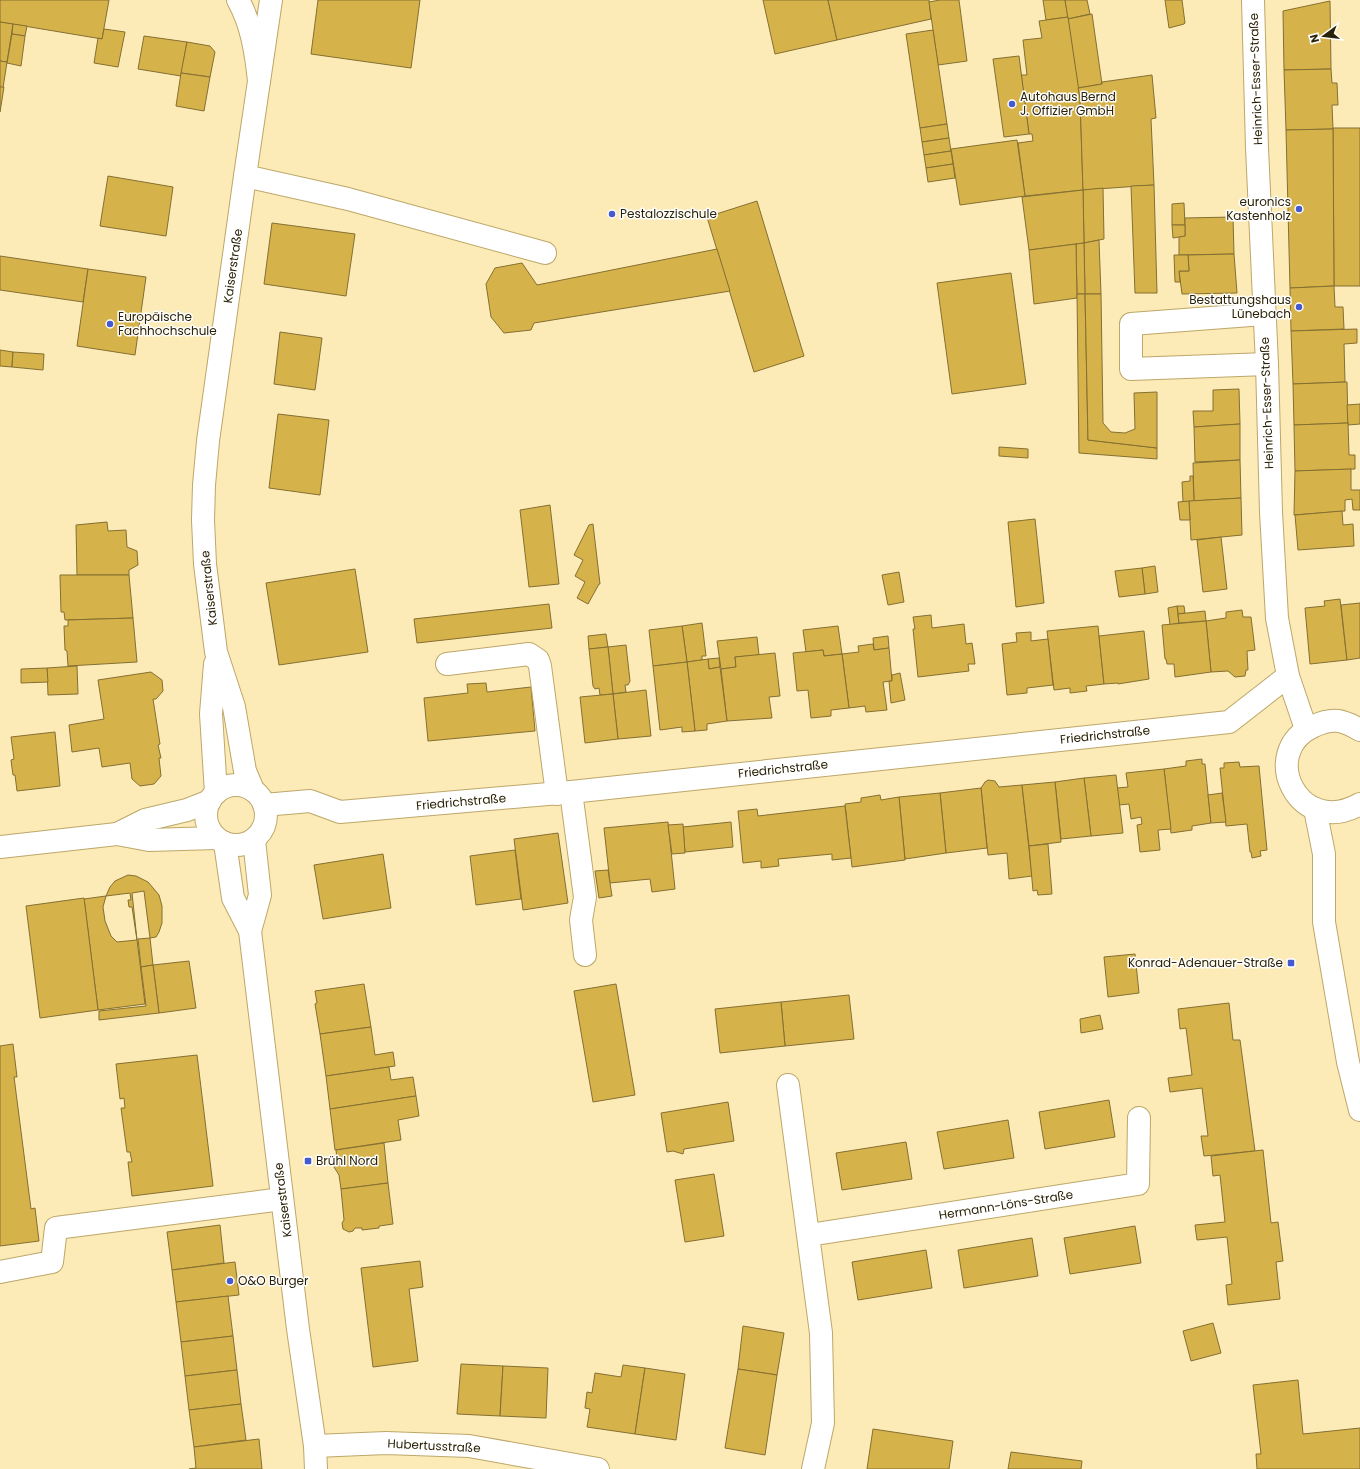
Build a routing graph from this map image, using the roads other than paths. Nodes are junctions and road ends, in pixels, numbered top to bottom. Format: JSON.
{"nodes":[{"id":1,"x":238,"y":0,"type":"edge"},
{"id":2,"x":272,"y":0,"type":"edge"},
{"id":3,"x":1253,"y":0,"type":"edge"},
{"id":4,"x":259,"y":81,"type":"junction"},
{"id":5,"x":245,"y":176,"type":"junction"},
{"id":6,"x":545,"y":253,"type":"dead end"},
{"id":7,"x":1264,"y":314,"type":"junction"},
{"id":8,"x":1267,"y":364,"type":"junction"},
{"id":9,"x":216,"y":652,"type":"junction"},
{"id":10,"x":447,"y":664,"type":"dead end"},
{"id":11,"x":1288,"y":676,"type":"junction"},
{"id":12,"x":1306,"y":730,"type":"junction"},
{"id":13,"x":1360,"y":730,"type":"edge"},
{"id":14,"x":564,"y":793,"type":"junction"},
{"id":15,"x":213,"y":797,"type":"junction"},
{"id":16,"x":259,"y":797,"type":"junction"},
{"id":17,"x":1360,"y":804,"type":"edge"},
{"id":18,"x":1315,"y":809,"type":"junction"},
{"id":19,"x":117,"y":834,"type":"junction"},
{"id":20,"x":220,"y":840,"type":"junction"},
{"id":21,"x":254,"y":840,"type":"junction"},
{"id":22,"x":0,"y":847,"type":"edge"},
{"id":23,"x":250,"y":931,"type":"junction"},
{"id":24,"x":585,"y":955,"type":"dead end"},
{"id":25,"x":788,"y":1085,"type":"dead end"},
{"id":26,"x":1360,"y":1110,"type":"edge"},
{"id":27,"x":1139,"y":1118,"type":"dead end"},
{"id":28,"x":282,"y":1199,"type":"junction"},
{"id":29,"x":809,"y":1235,"type":"junction"},
{"id":30,"x":0,"y":1272,"type":"edge"},
{"id":31,"x":315,"y":1446,"type":"junction"},
{"id":32,"x":316,"y":1469,"type":"edge"},
{"id":33,"x":598,"y":1469,"type":"edge"},
{"id":34,"x":813,"y":1469,"type":"edge"}],
"edges":[{"from":1,"to":4,"type":"street"},
{"from":2,"to":4,"type":"street","name":"Kaiserstraße"},
{"from":3,"to":7,"type":"street","name":"Heinrich-Esser-Straße"},
{"from":4,"to":5,"type":"street","name":"Kaiserstraße"},
{"from":5,"to":6,"type":"street"},
{"from":5,"to":9,"type":"street","name":"Kaiserstraße"},
{"from":7,"to":8,"type":"street","name":"Heinrich-Esser-Straße"},
{"from":7,"to":8,"type":"street"},
{"from":8,"to":11,"type":"street","name":"Heinrich-Esser-Straße"},
{"from":9,"to":15,"type":"street","name":"Kaiserstraße"},
{"from":9,"to":16,"type":"street","name":"Kaiserstraße"},
{"from":10,"to":14,"type":"street"},
{"from":11,"to":12,"type":"street","name":"Heinrich-Esser-Straße"},
{"from":11,"to":14,"type":"street","name":"Friedrichstraße"},
{"from":12,"to":13,"type":"street"},
{"from":12,"to":18,"type":"street"},
{"from":14,"to":16,"type":"street","name":"Friedrichstraße"},
{"from":14,"to":24,"type":"street"},
{"from":15,"to":16,"type":"street"},
{"from":15,"to":19,"type":"street"},
{"from":15,"to":20,"type":"street"},
{"from":16,"to":21,"type":"street"},
{"from":17,"to":18,"type":"street"},
{"from":18,"to":26,"type":"street"},
{"from":19,"to":20,"type":"street"},
{"from":19,"to":22,"type":"street"},
{"from":20,"to":21,"type":"street"},
{"from":20,"to":23,"type":"street","name":"Kaiserstraße"},
{"from":21,"to":23,"type":"street","name":"Kaiserstraße"},
{"from":23,"to":28,"type":"street","name":"Kaiserstraße"},
{"from":25,"to":29,"type":"street"},
{"from":27,"to":29,"type":"street","name":"Hermann-Löns-Straße"},
{"from":28,"to":30,"type":"street"},
{"from":28,"to":31,"type":"street","name":"Kaiserstraße"},
{"from":29,"to":34,"type":"street"},
{"from":31,"to":32,"type":"street","name":"Kaiserstraße"},
{"from":31,"to":33,"type":"street","name":"Hubertusstraße"}]}
